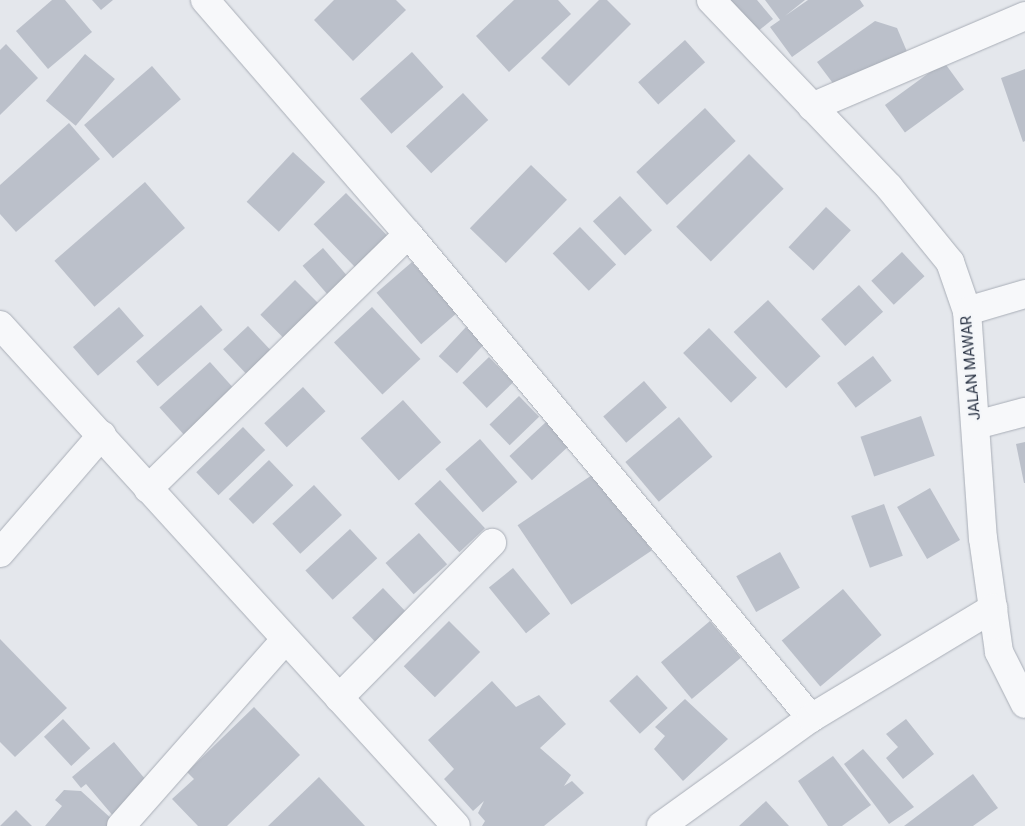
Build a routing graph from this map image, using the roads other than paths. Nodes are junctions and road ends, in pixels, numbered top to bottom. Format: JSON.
{"nodes":[{"id":1,"x":205,"y":0,"type":"edge"},
{"id":2,"x":711,"y":0,"type":"edge"},
{"id":3,"x":1025,"y":16,"type":"edge"},
{"id":4,"x":812,"y":107,"type":"junction"},
{"id":5,"x":408,"y":234,"type":"junction"},
{"id":6,"x":1025,"y":294,"type":"edge"},
{"id":7,"x":967,"y":311,"type":"junction"},
{"id":8,"x":0,"y":325,"type":"edge"},
{"id":9,"x":1025,"y":412,"type":"edge"},
{"id":10,"x":976,"y":425,"type":"junction"},
{"id":11,"x":102,"y":435,"type":"junction"},
{"id":12,"x":148,"y":489,"type":"junction"},
{"id":13,"x":492,"y":544,"type":"dead end"},
{"id":14,"x":0,"y":552,"type":"edge"},
{"id":15,"x":993,"y":608,"type":"junction"},
{"id":16,"x":286,"y":639,"type":"junction"},
{"id":17,"x":339,"y":698,"type":"junction"},
{"id":18,"x":1025,"y":704,"type":"edge"},
{"id":19,"x":811,"y":718,"type":"junction"},
{"id":20,"x":121,"y":826,"type":"edge"},
{"id":21,"x":456,"y":826,"type":"edge"},
{"id":22,"x":661,"y":826,"type":"edge"}],
"edges":[{"from":1,"to":5,"type":"street"},
{"from":2,"to":4,"type":"street","name":"JALAN MAWAR"},
{"from":3,"to":4,"type":"street"},
{"from":4,"to":7,"type":"street","name":"JALAN MAWAR"},
{"from":5,"to":12,"type":"street"},
{"from":5,"to":19,"type":"street"},
{"from":6,"to":7,"type":"street"},
{"from":7,"to":10,"type":"street","name":"JALAN MAWAR"},
{"from":8,"to":11,"type":"street"},
{"from":9,"to":10,"type":"street"},
{"from":10,"to":15,"type":"street","name":"JALAN MAWAR"},
{"from":11,"to":12,"type":"street"},
{"from":11,"to":14,"type":"street"},
{"from":12,"to":16,"type":"street"},
{"from":13,"to":17,"type":"street"},
{"from":15,"to":18,"type":"street","name":"JALAN MAWAR"},
{"from":15,"to":19,"type":"street"},
{"from":16,"to":17,"type":"street"},
{"from":16,"to":20,"type":"street"},
{"from":17,"to":21,"type":"street"},
{"from":19,"to":22,"type":"street"}]}
